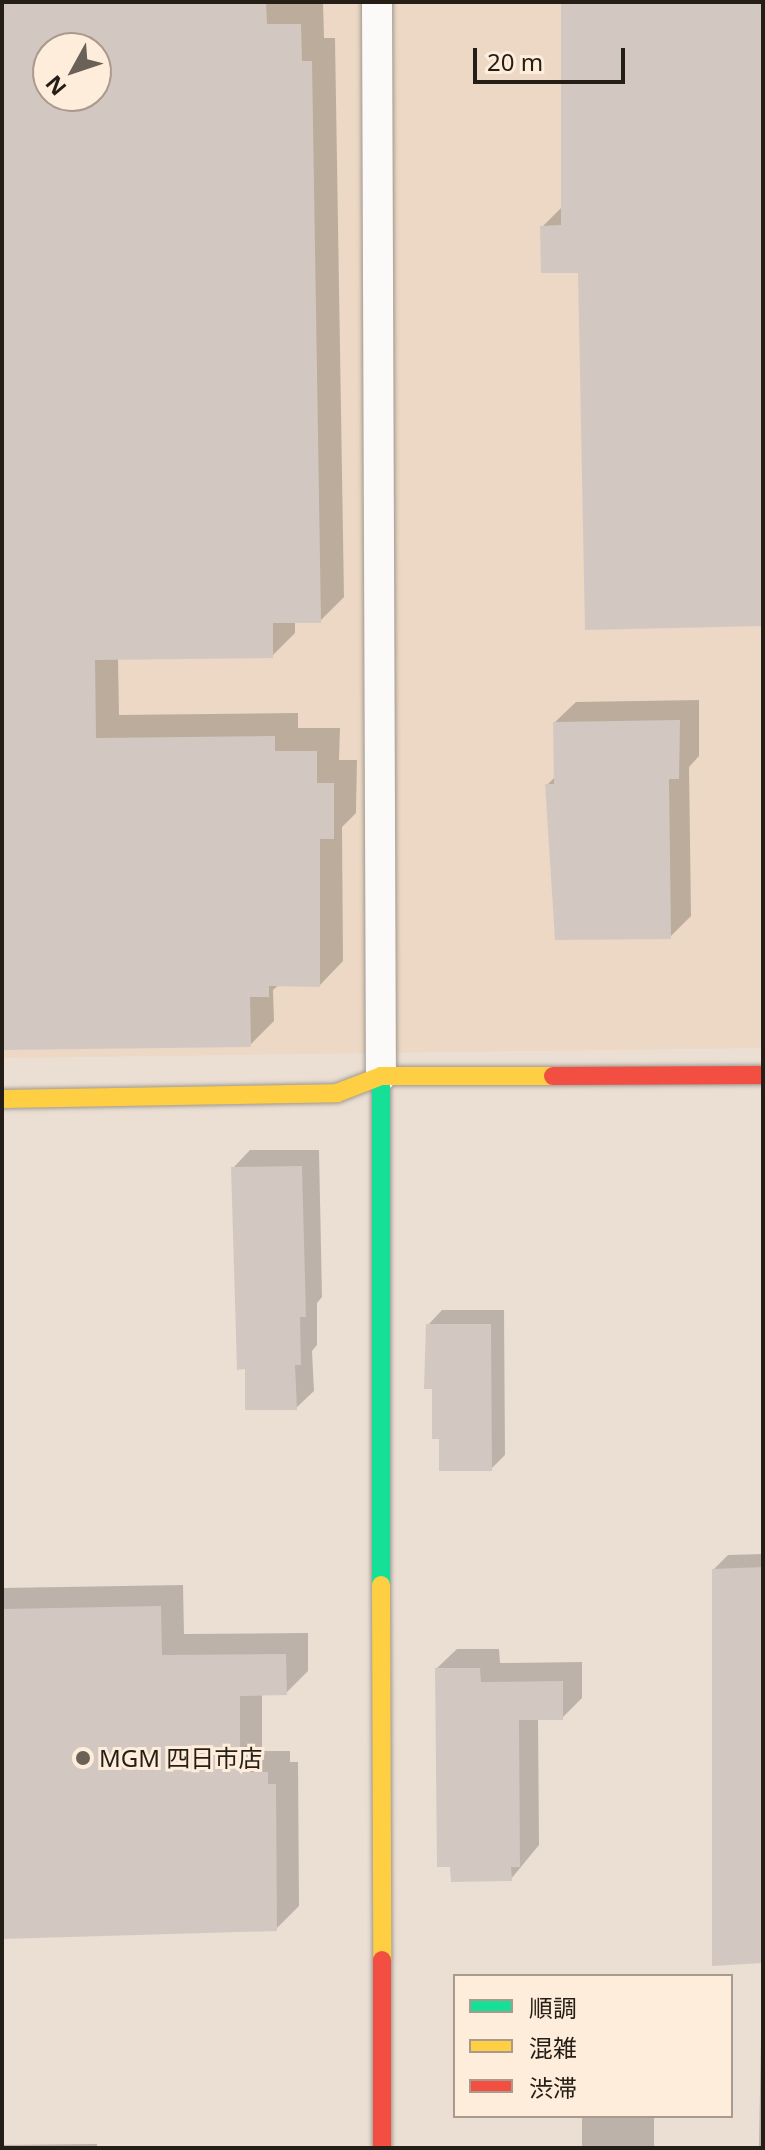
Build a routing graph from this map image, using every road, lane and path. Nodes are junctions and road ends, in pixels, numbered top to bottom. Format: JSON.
{"nodes":[{"id":1,"x":377,"y":2,"type":"edge"},
{"id":2,"x":763,"y":1075,"type":"edge"},
{"id":3,"x":381,"y":1076,"type":"junction"},
{"id":4,"x":2,"y":1099,"type":"edge"},
{"id":5,"x":382,"y":2148,"type":"edge"}],
"edges":[{"from":1,"to":3,"type":"lane"},
{"from":2,"to":3,"type":"street"},
{"from":3,"to":4,"type":"street"},
{"from":3,"to":5,"type":"street"}]}
